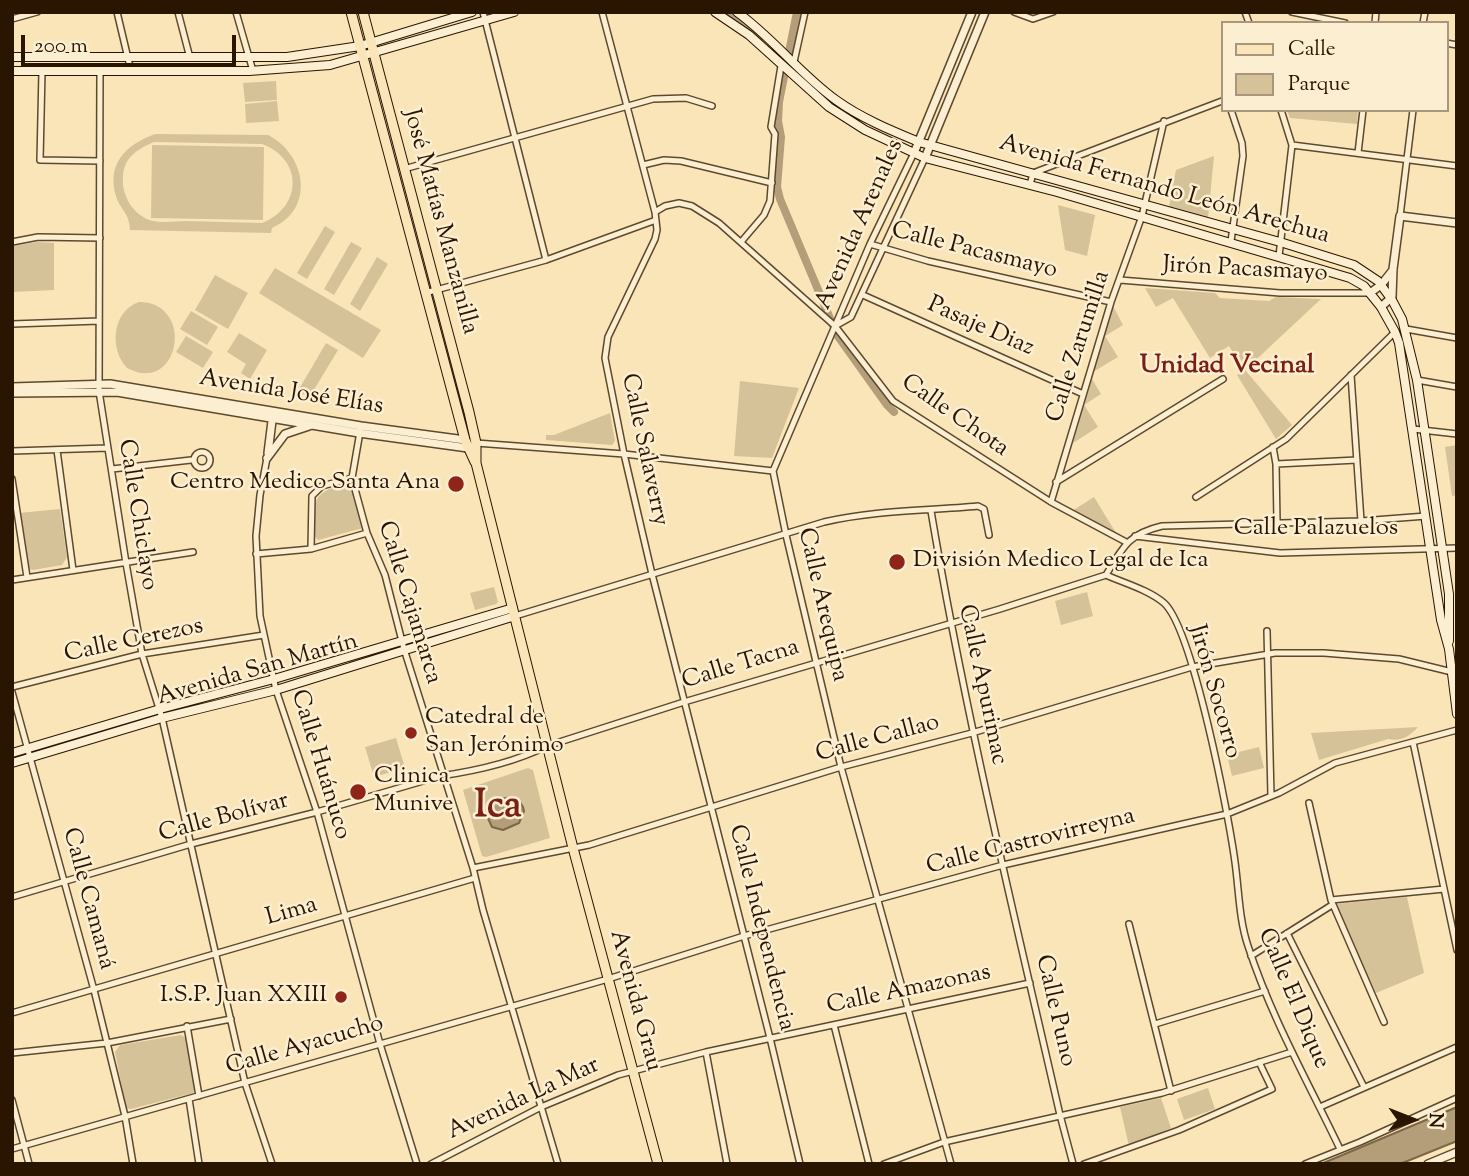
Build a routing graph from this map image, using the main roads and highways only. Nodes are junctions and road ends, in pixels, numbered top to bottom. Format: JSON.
{"nodes":[{"id":1,"x":351,"y":12,"type":"edge"},
{"id":2,"x":363,"y":12,"type":"edge"},
{"id":3,"x":472,"y":12,"type":"edge"},
{"id":4,"x":514,"y":12,"type":"edge"},
{"id":5,"x":715,"y":12,"type":"edge"},
{"id":6,"x":737,"y":12,"type":"edge"},
{"id":7,"x":484,"y":16,"type":"edge"},
{"id":8,"x":371,"y":42,"type":"junction"},
{"id":9,"x":360,"y":46,"type":"junction"},
{"id":10,"x":374,"y":53,"type":"junction"},
{"id":11,"x":12,"y":56,"type":"edge"},
{"id":12,"x":363,"y":57,"type":"junction"},
{"id":13,"x":12,"y":71,"type":"edge"},
{"id":14,"x":470,"y":444,"type":"junction"},
{"id":15,"x":514,"y":612,"type":"junction"},
{"id":16,"x":402,"y":644,"type":"junction"},
{"id":17,"x":1449,"y":649,"type":"junction"},
{"id":18,"x":1457,"y":714,"type":"edge"},
{"id":19,"x":12,"y":753,"type":"edge"},
{"id":20,"x":28,"y":754,"type":"junction"},
{"id":21,"x":12,"y":763,"type":"edge"},
{"id":22,"x":658,"y":1164,"type":"edge"}],
"edges":[{"from":1,"to":9,"type":"main road","name":"José Matías Manzanilla"},
{"from":2,"to":8,"type":"main road","name":"José Matías Manzanilla"},
{"from":3,"to":8,"type":"main road"},
{"from":4,"to":7,"type":"main road"},
{"from":5,"to":17,"type":"main road","name":"Avenida Fernando León Arechua"},
{"from":6,"to":17,"type":"main road","name":"Avenida Fernando León Arechua"},
{"from":7,"to":10,"type":"main road"},
{"from":8,"to":9,"type":"main road"},
{"from":8,"to":10,"type":"main road","name":"José Matías Manzanilla"},
{"from":9,"to":11,"type":"main road"},
{"from":9,"to":12,"type":"main road","name":"José Matías Manzanilla"},
{"from":10,"to":12,"type":"main road"},
{"from":10,"to":14,"type":"main road","name":"José Matías Manzanilla"},
{"from":12,"to":13,"type":"main road"},
{"from":12,"to":14,"type":"main road","name":"José Matías Manzanilla"},
{"from":14,"to":15,"type":"main road","name":"Avenida Grau"},
{"from":15,"to":16,"type":"main road","name":"Avenida San Martín"},
{"from":15,"to":22,"type":"main road","name":"Avenida Grau"},
{"from":16,"to":20,"type":"main road","name":"Avenida San Martín"},
{"from":16,"to":20,"type":"main road","name":"Avenida San Martín"},
{"from":17,"to":18,"type":"main road"},
{"from":19,"to":20,"type":"main road","name":"Avenida San Martín"},
{"from":20,"to":21,"type":"main road","name":"Avenida San Martín"}]}
